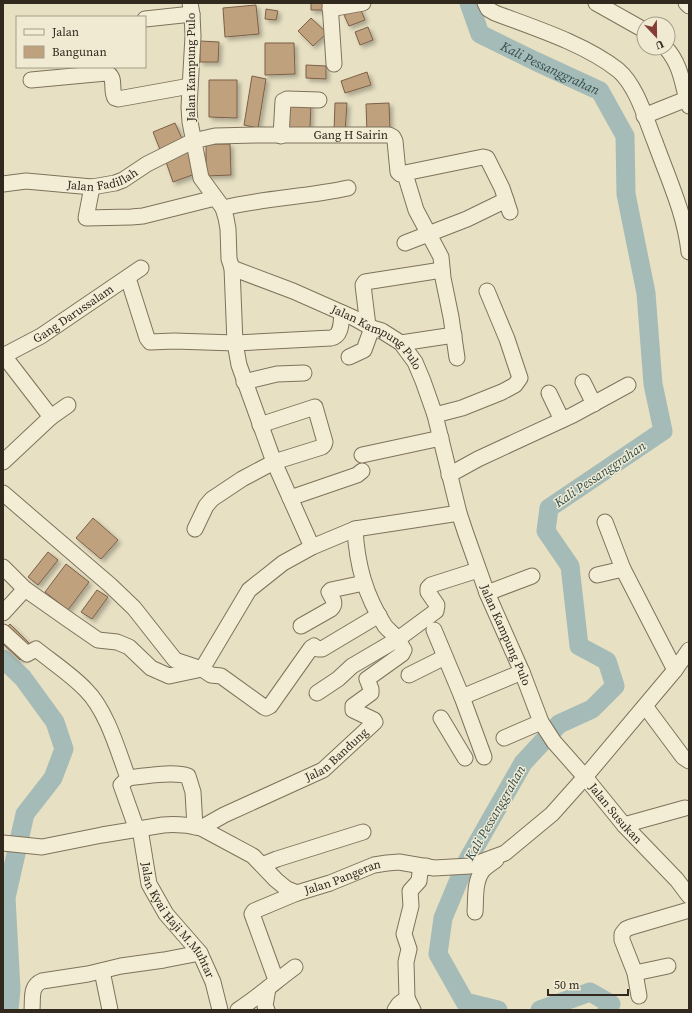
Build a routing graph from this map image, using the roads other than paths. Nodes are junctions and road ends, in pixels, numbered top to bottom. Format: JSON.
{"nodes":[{"id":1,"x":363,"y":3,"type":"edge"},
{"id":2,"x":485,"y":3,"type":"edge"},
{"id":3,"x":596,"y":3,"type":"edge"},
{"id":4,"x":686,"y":3,"type":"edge"},
{"id":5,"x":330,"y":6,"type":"edge"},
{"id":6,"x":689,"y":6,"type":"edge"},
{"id":7,"x":191,"y":8,"type":"edge"},
{"id":8,"x":146,"y":19,"type":"edge"},
{"id":9,"x":636,"y":26,"type":"edge"},
{"id":10,"x":671,"y":56,"type":"edge"},
{"id":11,"x":334,"y":64,"type":"dead end"},
{"id":12,"x":31,"y":80,"type":"dead end"},
{"id":13,"x":190,"y":86,"type":"junction"},
{"id":14,"x":319,"y":100,"type":"dead end"},
{"id":15,"x":688,"y":101,"type":"edge"},
{"id":16,"x":644,"y":116,"type":"junction"},
{"id":17,"x":281,"y":136,"type":"junction"},
{"id":18,"x":193,"y":141,"type":"junction"},
{"id":19,"x":405,"y":174,"type":"junction"},
{"id":20,"x":3,"y":184,"type":"edge"},
{"id":21,"x":92,"y":187,"type":"junction"},
{"id":22,"x":348,"y":188,"type":"dead end"},
{"id":23,"x":219,"y":203,"type":"junction"},
{"id":24,"x":429,"y":233,"type":"junction"},
{"id":25,"x":405,"y":243,"type":"dead end"},
{"id":26,"x":689,"y":252,"type":"edge"},
{"id":27,"x":141,"y":268,"type":"dead end"},
{"id":28,"x":232,"y":268,"type":"junction"},
{"id":29,"x":442,"y":270,"type":"junction"},
{"id":30,"x":128,"y":278,"type":"junction"},
{"id":31,"x":487,"y":291,"type":"dead end"},
{"id":32,"x":342,"y":313,"type":"junction"},
{"id":33,"x":370,"y":327,"type":"junction"},
{"id":34,"x":454,"y":335,"type":"junction"},
{"id":35,"x":235,"y":343,"type":"junction"},
{"id":36,"x":402,"y":343,"type":"junction"},
{"id":37,"x":4,"y":356,"type":"edge"},
{"id":38,"x":349,"y":357,"type":"dead end"},
{"id":39,"x":457,"y":358,"type":"dead end"},
{"id":40,"x":304,"y":373,"type":"dead end"},
{"id":41,"x":244,"y":382,"type":"junction"},
{"id":42,"x":583,"y":382,"type":"dead end"},
{"id":43,"x":628,"y":385,"type":"dead end"},
{"id":44,"x":549,"y":393,"type":"dead end"},
{"id":45,"x":594,"y":404,"type":"junction"},
{"id":46,"x":68,"y":405,"type":"dead end"},
{"id":47,"x":435,"y":415,"type":"junction"},
{"id":48,"x":51,"y":417,"type":"junction"},
{"id":49,"x":562,"y":420,"type":"junction"},
{"id":50,"x":260,"y":425,"type":"junction"},
{"id":51,"x":441,"y":438,"type":"junction"},
{"id":52,"x":362,"y":455,"type":"dead end"},
{"id":53,"x":3,"y":462,"type":"edge"},
{"id":54,"x":274,"y":462,"type":"junction"},
{"id":55,"x":362,"y":471,"type":"dead end"},
{"id":56,"x":449,"y":475,"type":"junction"},
{"id":57,"x":3,"y":493,"type":"edge"},
{"id":58,"x":290,"y":498,"type":"junction"},
{"id":59,"x":459,"y":513,"type":"junction"},
{"id":60,"x":605,"y":522,"type":"dead end"},
{"id":61,"x":195,"y":529,"type":"dead end"},
{"id":62,"x":355,"y":529,"type":"junction"},
{"id":63,"x":312,"y":547,"type":"junction"},
{"id":64,"x":3,"y":567,"type":"edge"},
{"id":65,"x":623,"y":569,"type":"junction"},
{"id":66,"x":478,"y":570,"type":"junction"},
{"id":67,"x":597,"y":575,"type":"dead end"},
{"id":68,"x":532,"y":576,"type":"dead end"},
{"id":69,"x":3,"y":578,"type":"edge"},
{"id":70,"x":364,"y":583,"type":"junction"},
{"id":71,"x":22,"y":586,"type":"junction"},
{"id":72,"x":487,"y":593,"type":"junction"},
{"id":73,"x":3,"y":613,"type":"edge"},
{"id":74,"x":379,"y":615,"type":"junction"},
{"id":75,"x":302,"y":626,"type":"dead end"},
{"id":76,"x":434,"y":630,"type":"dead end"},
{"id":77,"x":3,"y":632,"type":"edge"},
{"id":78,"x":398,"y":639,"type":"junction"},
{"id":79,"x":689,"y":650,"type":"edge"},
{"id":80,"x":445,"y":657,"type":"junction"},
{"id":81,"x":202,"y":669,"type":"junction"},
{"id":82,"x":675,"y":670,"type":"junction"},
{"id":83,"x":522,"y":672,"type":"junction"},
{"id":84,"x":409,"y":675,"type":"dead end"},
{"id":85,"x":317,"y":693,"type":"dead end"},
{"id":86,"x":462,"y":697,"type":"junction"},
{"id":87,"x":645,"y":706,"type":"junction"},
{"id":88,"x":441,"y":718,"type":"dead end"},
{"id":89,"x":542,"y":725,"type":"junction"},
{"id":90,"x":504,"y":738,"type":"dead end"},
{"id":91,"x":689,"y":761,"type":"edge"},
{"id":92,"x":585,"y":777,"type":"junction"},
{"id":93,"x":128,"y":778,"type":"junction"},
{"id":94,"x":685,"y":808,"type":"dead end"},
{"id":95,"x":624,"y":825,"type":"junction"},
{"id":96,"x":198,"y":827,"type":"junction"},
{"id":97,"x":138,"y":829,"type":"junction"},
{"id":98,"x":362,"y":832,"type":"dead end"},
{"id":99,"x":3,"y":842,"type":"edge"},
{"id":100,"x":505,"y":853,"type":"junction"},
{"id":101,"x":262,"y":865,"type":"junction"},
{"id":102,"x":430,"y":867,"type":"junction"},
{"id":103,"x":297,"y":893,"type":"junction"},
{"id":104,"x":689,"y":896,"type":"edge"},
{"id":105,"x":689,"y":910,"type":"edge"},
{"id":106,"x":475,"y":912,"type":"dead end"},
{"id":107,"x":200,"y":953,"type":"junction"},
{"id":108,"x":668,"y":966,"type":"dead end"},
{"id":109,"x":295,"y":967,"type":"dead end"},
{"id":110,"x":102,"y":971,"type":"junction"},
{"id":111,"x":635,"y":973,"type":"junction"},
{"id":112,"x":272,"y":984,"type":"junction"},
{"id":113,"x":639,"y":996,"type":"dead end"},
{"id":114,"x":410,"y":1004,"type":"edge"},
{"id":115,"x":217,"y":1009,"type":"edge"},
{"id":116,"x":32,"y":1010,"type":"edge"},
{"id":117,"x":110,"y":1010,"type":"edge"},
{"id":118,"x":238,"y":1010,"type":"edge"},
{"id":119,"x":266,"y":1010,"type":"edge"},
{"id":120,"x":395,"y":1010,"type":"edge"}],
"edges":[{"from":1,"to":5,"type":"street"},
{"from":2,"to":16,"type":"street"},
{"from":3,"to":9,"type":"street"},
{"from":4,"to":6,"type":"street"},
{"from":5,"to":11,"type":"street"},
{"from":7,"to":8,"type":"street"},
{"from":7,"to":13,"type":"street","name":"Jalan Kampung Pulo"},
{"from":10,"to":15,"type":"street"},
{"from":12,"to":13,"type":"street"},
{"from":13,"to":18,"type":"street","name":"Jalan Kampung Pulo"},
{"from":14,"to":17,"type":"street"},
{"from":15,"to":16,"type":"street"},
{"from":16,"to":26,"type":"street"},
{"from":17,"to":18,"type":"street","name":"Gang H Sairin"},
{"from":17,"to":19,"type":"street","name":"Gang H Sairin"},
{"from":18,"to":21,"type":"street","name":"Jalan Fadillah"},
{"from":18,"to":23,"type":"street","name":"Jalan Kampung Pulo"},
{"from":19,"to":24,"type":"street"},
{"from":19,"to":24,"type":"street"},
{"from":20,"to":21,"type":"street","name":"Jalan Fadillah"},
{"from":21,"to":23,"type":"street"},
{"from":22,"to":23,"type":"street"},
{"from":23,"to":28,"type":"street","name":"Jalan Kampung Pulo"},
{"from":24,"to":25,"type":"street"},
{"from":24,"to":29,"type":"street"},
{"from":27,"to":30,"type":"street","name":"Gang Darussalam"},
{"from":28,"to":32,"type":"street","name":"Jalan Kampung Pulo"},
{"from":28,"to":35,"type":"street"},
{"from":29,"to":33,"type":"street"},
{"from":29,"to":34,"type":"street"},
{"from":30,"to":35,"type":"street"},
{"from":30,"to":37,"type":"street","name":"Gang Darussalam"},
{"from":31,"to":47,"type":"street"},
{"from":32,"to":33,"type":"street","name":"Jalan Kampung Pulo"},
{"from":32,"to":35,"type":"street"},
{"from":33,"to":36,"type":"street","name":"Jalan Kampung Pulo"},
{"from":33,"to":38,"type":"street"},
{"from":34,"to":36,"type":"street"},
{"from":34,"to":39,"type":"street"},
{"from":35,"to":41,"type":"street"},
{"from":36,"to":47,"type":"street","name":"Jalan Kampung Pulo"},
{"from":37,"to":48,"type":"street"},
{"from":40,"to":41,"type":"street"},
{"from":41,"to":50,"type":"street"},
{"from":42,"to":45,"type":"street"},
{"from":43,"to":45,"type":"street"},
{"from":44,"to":49,"type":"street"},
{"from":45,"to":49,"type":"street"},
{"from":46,"to":48,"type":"street"},
{"from":47,"to":51,"type":"street","name":"Jalan Kampung Pulo"},
{"from":48,"to":53,"type":"street"},
{"from":49,"to":56,"type":"street"},
{"from":50,"to":54,"type":"street"},
{"from":50,"to":54,"type":"street"},
{"from":51,"to":52,"type":"street"},
{"from":51,"to":56,"type":"street","name":"Jalan Kampung Pulo"},
{"from":54,"to":58,"type":"street"},
{"from":54,"to":61,"type":"street"},
{"from":55,"to":58,"type":"street"},
{"from":56,"to":59,"type":"street","name":"Jalan Kampung Pulo"},
{"from":57,"to":81,"type":"street"},
{"from":58,"to":63,"type":"street"},
{"from":59,"to":62,"type":"street"},
{"from":59,"to":66,"type":"street","name":"Jalan Kampung Pulo"},
{"from":60,"to":65,"type":"street"},
{"from":62,"to":63,"type":"street"},
{"from":62,"to":70,"type":"street"},
{"from":63,"to":81,"type":"street"},
{"from":64,"to":71,"type":"street"},
{"from":65,"to":67,"type":"street"},
{"from":65,"to":82,"type":"street"},
{"from":66,"to":72,"type":"street","name":"Jalan Kampung Pulo"},
{"from":66,"to":78,"type":"street"},
{"from":68,"to":72,"type":"street"},
{"from":69,"to":71,"type":"street"},
{"from":70,"to":74,"type":"street"},
{"from":70,"to":75,"type":"street"},
{"from":71,"to":73,"type":"street"},
{"from":71,"to":81,"type":"street"},
{"from":72,"to":83,"type":"street","name":"Jalan Kampung Pulo"},
{"from":74,"to":78,"type":"street"},
{"from":74,"to":81,"type":"street"},
{"from":76,"to":80,"type":"street"},
{"from":77,"to":93,"type":"street"},
{"from":78,"to":85,"type":"street"},
{"from":78,"to":96,"type":"street","name":"Jalan Bandung"},
{"from":79,"to":82,"type":"street","name":"Jalan Pangeran"},
{"from":80,"to":84,"type":"street"},
{"from":80,"to":86,"type":"street"},
{"from":82,"to":87,"type":"street","name":"Jalan Pangeran"},
{"from":83,"to":86,"type":"street"},
{"from":83,"to":89,"type":"street","name":"Jalan Kampung Pulo"},
{"from":86,"to":88,"type":"street"},
{"from":87,"to":91,"type":"street"},
{"from":87,"to":92,"type":"street","name":"Jalan Pangeran"},
{"from":89,"to":90,"type":"street"},
{"from":89,"to":92,"type":"street","name":"Jalan Susukan"},
{"from":92,"to":95,"type":"street","name":"Jalan Susukan"},
{"from":92,"to":100,"type":"street","name":"Jalan Pangeran"},
{"from":93,"to":96,"type":"street"},
{"from":93,"to":97,"type":"street","name":"Jalan Kyai Haji M.Muhtar"},
{"from":94,"to":95,"type":"street"},
{"from":95,"to":104,"type":"street","name":"Jalan Susukan"},
{"from":96,"to":97,"type":"street","name":"Jalan Pangeran"},
{"from":96,"to":101,"type":"street","name":"Jalan Pangeran"},
{"from":97,"to":99,"type":"street","name":"Jalan Pangeran"},
{"from":97,"to":107,"type":"street","name":"Jalan Kyai Haji M.Muhtar"},
{"from":98,"to":101,"type":"street"},
{"from":100,"to":102,"type":"street","name":"Jalan Pangeran"},
{"from":100,"to":106,"type":"street"},
{"from":101,"to":103,"type":"street","name":"Jalan Pangeran"},
{"from":102,"to":103,"type":"street","name":"Jalan Pangeran"},
{"from":102,"to":114,"type":"street"},
{"from":103,"to":112,"type":"street"},
{"from":105,"to":111,"type":"street"},
{"from":107,"to":110,"type":"street"},
{"from":107,"to":115,"type":"street","name":"Jalan Kyai Haji M.Muhtar"},
{"from":108,"to":111,"type":"street"},
{"from":109,"to":112,"type":"street"},
{"from":110,"to":116,"type":"street"},
{"from":110,"to":117,"type":"street"},
{"from":111,"to":113,"type":"street"},
{"from":112,"to":118,"type":"street"},
{"from":112,"to":119,"type":"street"},
{"from":114,"to":120,"type":"street"}]}
